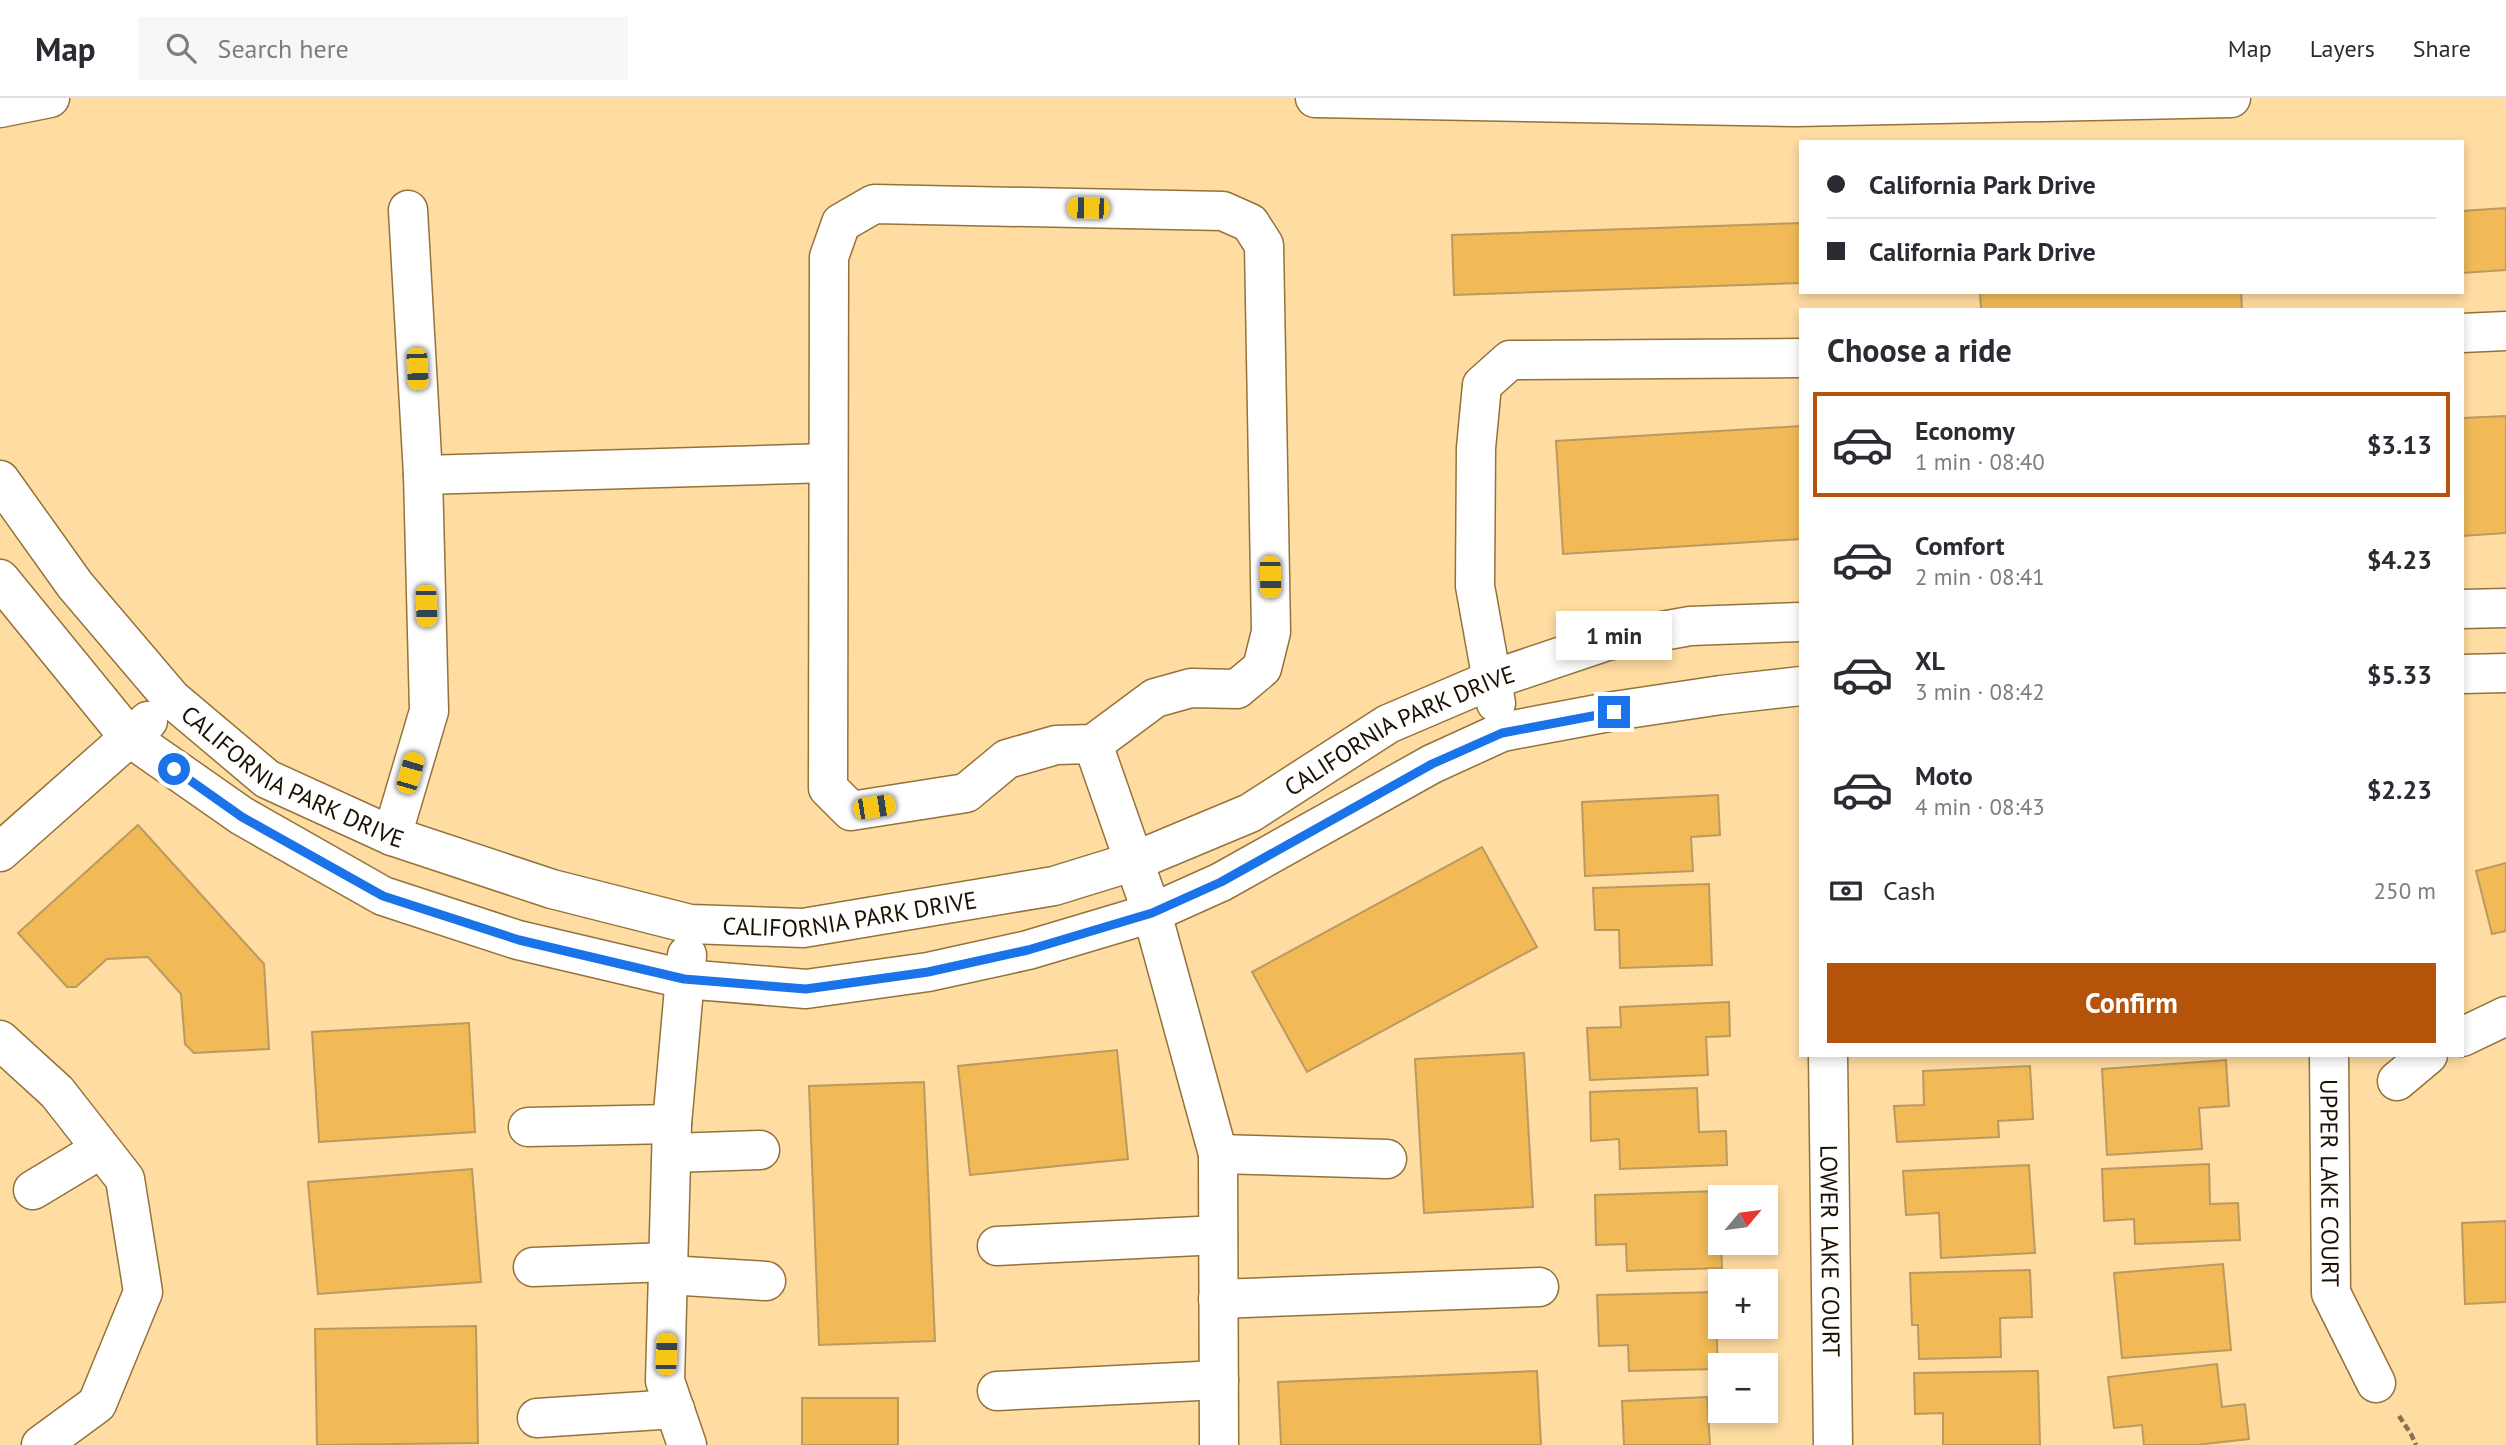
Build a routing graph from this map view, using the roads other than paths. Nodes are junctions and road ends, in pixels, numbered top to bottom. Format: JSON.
{"nodes":[{"id":1,"x":50,"y":98,"type":"edge"},
{"id":2,"x":1315,"y":98,"type":"edge"},
{"id":3,"x":2231,"y":98,"type":"edge"},
{"id":4,"x":0,"y":108,"type":"edge"},
{"id":5,"x":408,"y":210,"type":"dead end"},
{"id":6,"x":2506,"y":331,"type":"edge"},
{"id":7,"x":2464,"y":333,"type":"edge"},
{"id":8,"x":1799,"y":358,"type":"edge"},
{"id":9,"x":828,"y":463,"type":"junction"},
{"id":10,"x":423,"y":475,"type":"junction"},
{"id":11,"x":0,"y":480,"type":"edge"},
{"id":12,"x":0,"y":579,"type":"edge"},
{"id":13,"x":2506,"y":608,"type":"edge"},
{"id":14,"x":2464,"y":610,"type":"edge"},
{"id":15,"x":1799,"y":622,"type":"edge"},
{"id":16,"x":2506,"y":673,"type":"edge"},
{"id":17,"x":2464,"y":674,"type":"edge"},
{"id":18,"x":1490,"y":680,"type":"junction"},
{"id":19,"x":1799,"y":686,"type":"edge"},
{"id":20,"x":172,"y":699,"type":"junction"},
{"id":21,"x":1502,"y":733,"type":"junction"},
{"id":22,"x":129,"y":737,"type":"junction"},
{"id":23,"x":1093,"y":744,"type":"junction"},
{"id":24,"x":392,"y":836,"type":"junction"},
{"id":25,"x":0,"y":852,"type":"edge"},
{"id":26,"x":1135,"y":861,"type":"junction"},
{"id":27,"x":1152,"y":913,"type":"junction"},
{"id":28,"x":690,"y":925,"type":"junction"},
{"id":29,"x":684,"y":979,"type":"junction"},
{"id":30,"x":2506,"y":1016,"type":"edge"},
{"id":31,"x":2464,"y":1036,"type":"edge"},
{"id":32,"x":0,"y":1040,"type":"edge"},
{"id":33,"x":1828,"y":1057,"type":"edge"},
{"id":34,"x":2329,"y":1057,"type":"edge"},
{"id":35,"x":2426,"y":1057,"type":"edge"},
{"id":36,"x":2397,"y":1081,"type":"dead end"},
{"id":37,"x":528,"y":1127,"type":"dead end"},
{"id":38,"x":672,"y":1139,"type":"junction"},
{"id":39,"x":101,"y":1149,"type":"junction"},
{"id":40,"x":760,"y":1150,"type":"dead end"},
{"id":41,"x":1218,"y":1154,"type":"junction"},
{"id":42,"x":1387,"y":1159,"type":"dead end"},
{"id":43,"x":33,"y":1190,"type":"dead end"},
{"id":44,"x":1218,"y":1235,"type":"junction"},
{"id":45,"x":997,"y":1246,"type":"dead end"},
{"id":46,"x":533,"y":1267,"type":"dead end"},
{"id":47,"x":668,"y":1269,"type":"junction"},
{"id":48,"x":766,"y":1281,"type":"dead end"},
{"id":49,"x":1539,"y":1287,"type":"dead end"},
{"id":50,"x":1218,"y":1299,"type":"junction"},
{"id":51,"x":1219,"y":1380,"type":"junction"},
{"id":52,"x":2376,"y":1383,"type":"dead end"},
{"id":53,"x":997,"y":1391,"type":"dead end"},
{"id":54,"x":675,"y":1409,"type":"junction"},
{"id":55,"x":537,"y":1418,"type":"dead end"},
{"id":56,"x":41,"y":1445,"type":"edge"},
{"id":57,"x":687,"y":1445,"type":"edge"},
{"id":58,"x":1219,"y":1445,"type":"edge"},
{"id":59,"x":1833,"y":1445,"type":"edge"}],
"edges":[{"from":1,"to":4,"type":"street"},
{"from":2,"to":3,"type":"street"},
{"from":5,"to":10,"type":"street"},
{"from":6,"to":7,"type":"street"},
{"from":8,"to":18,"type":"street"},
{"from":9,"to":10,"type":"street"},
{"from":9,"to":23,"type":"street"},
{"from":9,"to":23,"type":"street"},
{"from":10,"to":24,"type":"street"},
{"from":11,"to":20,"type":"street","name":"CALIFORNIA PARK DRIVE"},
{"from":12,"to":22,"type":"street","name":"CALIFORNIA PARK DRIVE"},
{"from":13,"to":14,"type":"street"},
{"from":15,"to":18,"type":"street","name":"CALIFORNIA PARK DRIVE"},
{"from":16,"to":17,"type":"street"},
{"from":18,"to":21,"type":"street"},
{"from":18,"to":26,"type":"street","name":"CALIFORNIA PARK DRIVE"},
{"from":19,"to":21,"type":"street","name":"CALIFORNIA PARK DRIVE"},
{"from":20,"to":22,"type":"street"},
{"from":20,"to":24,"type":"street","name":"CALIFORNIA PARK DRIVE"},
{"from":21,"to":27,"type":"street","name":"CALIFORNIA PARK DRIVE"},
{"from":22,"to":25,"type":"street"},
{"from":22,"to":29,"type":"street","name":"CALIFORNIA PARK DRIVE"},
{"from":23,"to":26,"type":"street"},
{"from":24,"to":28,"type":"street","name":"CALIFORNIA PARK DRIVE"},
{"from":26,"to":27,"type":"street"},
{"from":26,"to":28,"type":"street","name":"CALIFORNIA PARK DRIVE"},
{"from":27,"to":29,"type":"street","name":"CALIFORNIA PARK DRIVE"},
{"from":27,"to":41,"type":"street"},
{"from":28,"to":29,"type":"street"},
{"from":29,"to":38,"type":"street"},
{"from":30,"to":31,"type":"street"},
{"from":32,"to":39,"type":"street"},
{"from":33,"to":59,"type":"street","name":"LOWER LAKE COURT"},
{"from":34,"to":52,"type":"street","name":"UPPER LAKE COURT"},
{"from":35,"to":36,"type":"street"},
{"from":37,"to":38,"type":"street"},
{"from":38,"to":40,"type":"street"},
{"from":38,"to":47,"type":"street"},
{"from":39,"to":43,"type":"street"},
{"from":39,"to":56,"type":"street"},
{"from":41,"to":42,"type":"street"},
{"from":41,"to":44,"type":"street"},
{"from":44,"to":45,"type":"street"},
{"from":44,"to":50,"type":"street"},
{"from":46,"to":47,"type":"street"},
{"from":47,"to":48,"type":"street"},
{"from":47,"to":54,"type":"street"},
{"from":49,"to":50,"type":"street"},
{"from":50,"to":51,"type":"street"},
{"from":51,"to":53,"type":"street"},
{"from":51,"to":58,"type":"street"},
{"from":54,"to":55,"type":"street"},
{"from":54,"to":57,"type":"street"}]}
